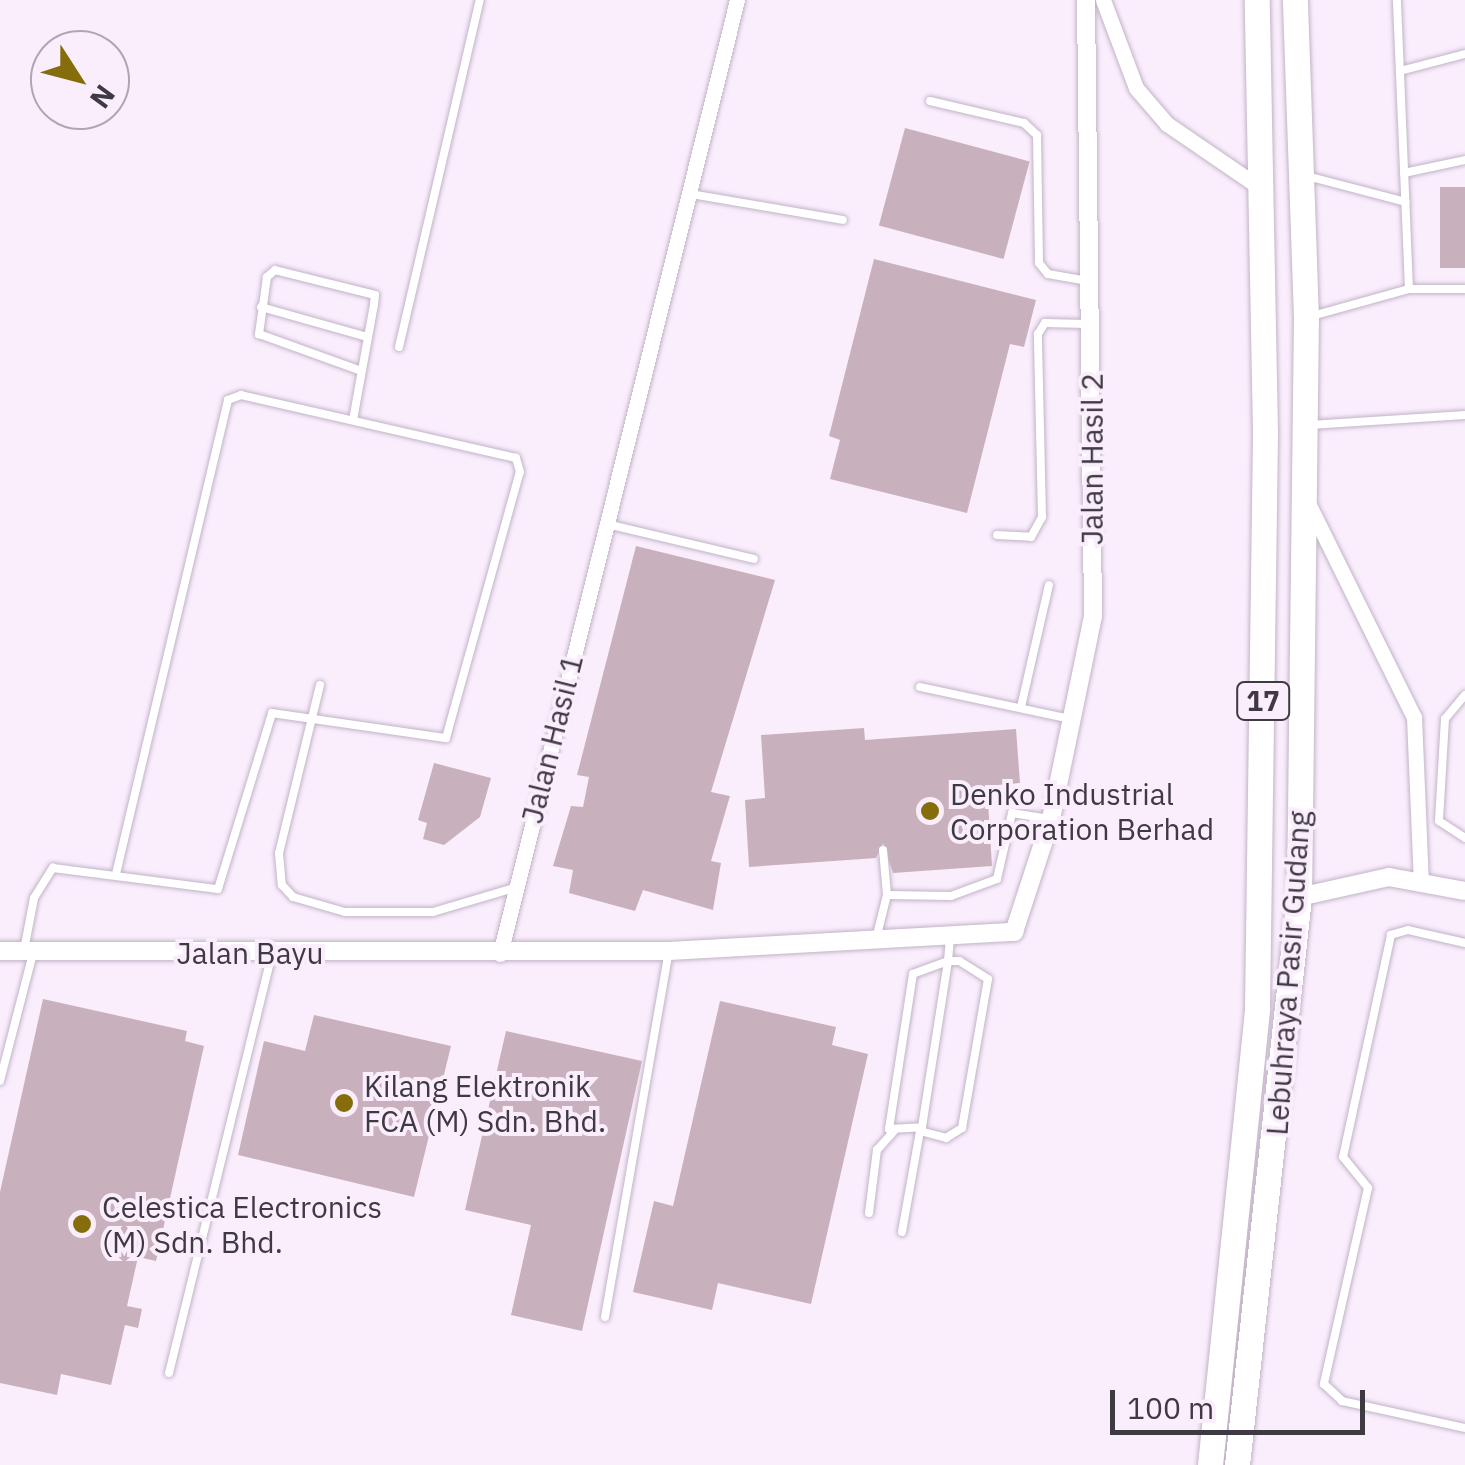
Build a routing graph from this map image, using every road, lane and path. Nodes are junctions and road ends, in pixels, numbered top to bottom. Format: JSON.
{"nodes":[{"id":1,"x":480,"y":0,"type":"edge"},
{"id":2,"x":737,"y":0,"type":"edge"},
{"id":3,"x":1086,"y":0,"type":"edge"},
{"id":4,"x":1103,"y":0,"type":"edge"},
{"id":5,"x":1257,"y":0,"type":"edge"},
{"id":6,"x":1294,"y":0,"type":"edge"},
{"id":7,"x":1397,"y":0,"type":"edge"},
{"id":8,"x":1465,"y":54,"type":"edge"},
{"id":9,"x":1400,"y":71,"type":"junction"},
{"id":10,"x":930,"y":101,"type":"dead end"},
{"id":11,"x":1465,"y":160,"type":"edge"},
{"id":12,"x":1404,"y":173,"type":"junction"},
{"id":13,"x":1296,"y":174,"type":"junction"},
{"id":14,"x":1260,"y":186,"type":"junction"},
{"id":15,"x":686,"y":193,"type":"junction"},
{"id":16,"x":1406,"y":202,"type":"junction"},
{"id":17,"x":842,"y":220,"type":"dead end"},
{"id":18,"x":1091,"y":282,"type":"junction"},
{"id":19,"x":1410,"y":289,"type":"junction"},
{"id":20,"x":1465,"y":289,"type":"edge"},
{"id":21,"x":260,"y":306,"type":"junction"},
{"id":22,"x":1306,"y":318,"type":"junction"},
{"id":23,"x":1092,"y":324,"type":"junction"},
{"id":24,"x":368,"y":337,"type":"junction"},
{"id":25,"x":399,"y":347,"type":"dead end"},
{"id":26,"x":362,"y":371,"type":"junction"},
{"id":27,"x":1465,"y":414,"type":"edge"},
{"id":28,"x":353,"y":420,"type":"junction"},
{"id":29,"x":1304,"y":425,"type":"junction"},
{"id":30,"x":1305,"y":498,"type":"junction"},
{"id":31,"x":608,"y":524,"type":"junction"},
{"id":32,"x":996,"y":536,"type":"dead end"},
{"id":33,"x":754,"y":559,"type":"dead end"},
{"id":34,"x":1049,"y":585,"type":"dead end"},
{"id":35,"x":320,"y":685,"type":"dead end"},
{"id":36,"x":920,"y":687,"type":"dead end"},
{"id":37,"x":1465,"y":694,"type":"edge"},
{"id":38,"x":1021,"y":708,"type":"junction"},
{"id":39,"x":312,"y":716,"type":"junction"},
{"id":40,"x":1075,"y":720,"type":"junction"},
{"id":41,"x":1050,"y":818,"type":"junction"},
{"id":42,"x":1465,"y":838,"type":"edge"},
{"id":43,"x":882,"y":850,"type":"dead end"},
{"id":44,"x":116,"y":872,"type":"junction"},
{"id":45,"x":1421,"y":882,"type":"junction"},
{"id":46,"x":514,"y":888,"type":"junction"},
{"id":47,"x":1465,"y":891,"type":"edge"},
{"id":48,"x":887,"y":894,"type":"junction"},
{"id":49,"x":1299,"y":897,"type":"junction"},
{"id":50,"x":950,"y":938,"type":"junction"},
{"id":51,"x":876,"y":941,"type":"junction"},
{"id":52,"x":1465,"y":943,"type":"edge"},
{"id":53,"x":0,"y":950,"type":"edge"},
{"id":54,"x":29,"y":950,"type":"junction"},
{"id":55,"x":669,"y":951,"type":"junction"},
{"id":56,"x":272,"y":953,"type":"junction"},
{"id":57,"x":500,"y":954,"type":"junction"},
{"id":58,"x":948,"y":962,"type":"junction"},
{"id":59,"x":0,"y":1081,"type":"edge"},
{"id":60,"x":920,"y":1131,"type":"junction"},
{"id":61,"x":894,"y":1132,"type":"junction"},
{"id":62,"x":869,"y":1213,"type":"dead end"},
{"id":63,"x":902,"y":1232,"type":"dead end"},
{"id":64,"x":605,"y":1316,"type":"dead end"},
{"id":65,"x":170,"y":1373,"type":"dead end"},
{"id":66,"x":1465,"y":1428,"type":"edge"},
{"id":67,"x":1210,"y":1465,"type":"edge"},
{"id":68,"x":1237,"y":1465,"type":"edge"}],
"edges":[{"from":1,"to":25,"type":"lane"},
{"from":2,"to":15,"type":"street","name":"Jalan Hasil 1"},
{"from":3,"to":18,"type":"street","name":"Jalan Hasil 2"},
{"from":4,"to":14,"type":"street"},
{"from":5,"to":14,"type":"highway","name":"Lebuhraya Pasir Gudang","number":"17"},
{"from":6,"to":13,"type":"highway","name":"Lebuhraya Pasir Gudang","number":"17"},
{"from":7,"to":9,"type":"lane"},
{"from":8,"to":9,"type":"lane"},
{"from":9,"to":12,"type":"lane"},
{"from":10,"to":18,"type":"lane"},
{"from":11,"to":12,"type":"lane"},
{"from":12,"to":16,"type":"lane"},
{"from":13,"to":16,"type":"lane"},
{"from":13,"to":22,"type":"highway","name":"Lebuhraya Pasir Gudang","number":"17"},
{"from":14,"to":67,"type":"highway","name":"Lebuhraya Pasir Gudang","number":"17"},
{"from":15,"to":17,"type":"lane"},
{"from":15,"to":31,"type":"street","name":"Jalan Hasil 1"},
{"from":16,"to":19,"type":"lane"},
{"from":18,"to":23,"type":"street","name":"Jalan Hasil 2"},
{"from":19,"to":20,"type":"lane"},
{"from":19,"to":22,"type":"lane"},
{"from":21,"to":24,"type":"lane"},
{"from":21,"to":24,"type":"lane"},
{"from":21,"to":26,"type":"lane"},
{"from":22,"to":29,"type":"highway","name":"Lebuhraya Pasir Gudang","number":"17"},
{"from":23,"to":32,"type":"lane"},
{"from":23,"to":40,"type":"street","name":"Jalan Hasil 2"},
{"from":24,"to":26,"type":"lane"},
{"from":26,"to":28,"type":"lane"},
{"from":27,"to":29,"type":"lane"},
{"from":28,"to":39,"type":"lane"},
{"from":28,"to":44,"type":"lane"},
{"from":29,"to":30,"type":"highway","name":"Lebuhraya Pasir Gudang","number":"17"},
{"from":30,"to":45,"type":"street"},
{"from":30,"to":49,"type":"highway","name":"Lebuhraya Pasir Gudang","number":"17"},
{"from":31,"to":33,"type":"lane"},
{"from":31,"to":46,"type":"street","name":"Jalan Hasil 1"},
{"from":34,"to":38,"type":"lane"},
{"from":35,"to":39,"type":"lane"},
{"from":36,"to":38,"type":"lane"},
{"from":37,"to":42,"type":"lane"},
{"from":38,"to":40,"type":"lane"},
{"from":39,"to":44,"type":"lane"},
{"from":39,"to":46,"type":"lane"},
{"from":40,"to":41,"type":"street","name":"Jalan Hasil 2"},
{"from":41,"to":48,"type":"lane"},
{"from":41,"to":50,"type":"street","name":"Jalan Hasil 2"},
{"from":43,"to":48,"type":"lane"},
{"from":44,"to":54,"type":"lane"},
{"from":45,"to":47,"type":"street"},
{"from":45,"to":49,"type":"street"},
{"from":46,"to":57,"type":"street","name":"Jalan Hasil 1"},
{"from":48,"to":51,"type":"lane"},
{"from":49,"to":68,"type":"highway","name":"Lebuhraya Pasir Gudang","number":"17"},
{"from":50,"to":51,"type":"street"},
{"from":50,"to":58,"type":"lane"},
{"from":51,"to":55,"type":"street"},
{"from":52,"to":66,"type":"lane"},
{"from":53,"to":54,"type":"street","name":"Jalan Bayu"},
{"from":54,"to":56,"type":"street","name":"Jalan Bayu"},
{"from":54,"to":59,"type":"lane"},
{"from":55,"to":57,"type":"street"},
{"from":55,"to":64,"type":"lane"},
{"from":56,"to":57,"type":"street","name":"Jalan Bayu"},
{"from":56,"to":65,"type":"lane"},
{"from":58,"to":60,"type":"lane"},
{"from":58,"to":60,"type":"lane"},
{"from":58,"to":61,"type":"lane"},
{"from":60,"to":61,"type":"lane"},
{"from":60,"to":63,"type":"lane"},
{"from":61,"to":62,"type":"lane"}]}
